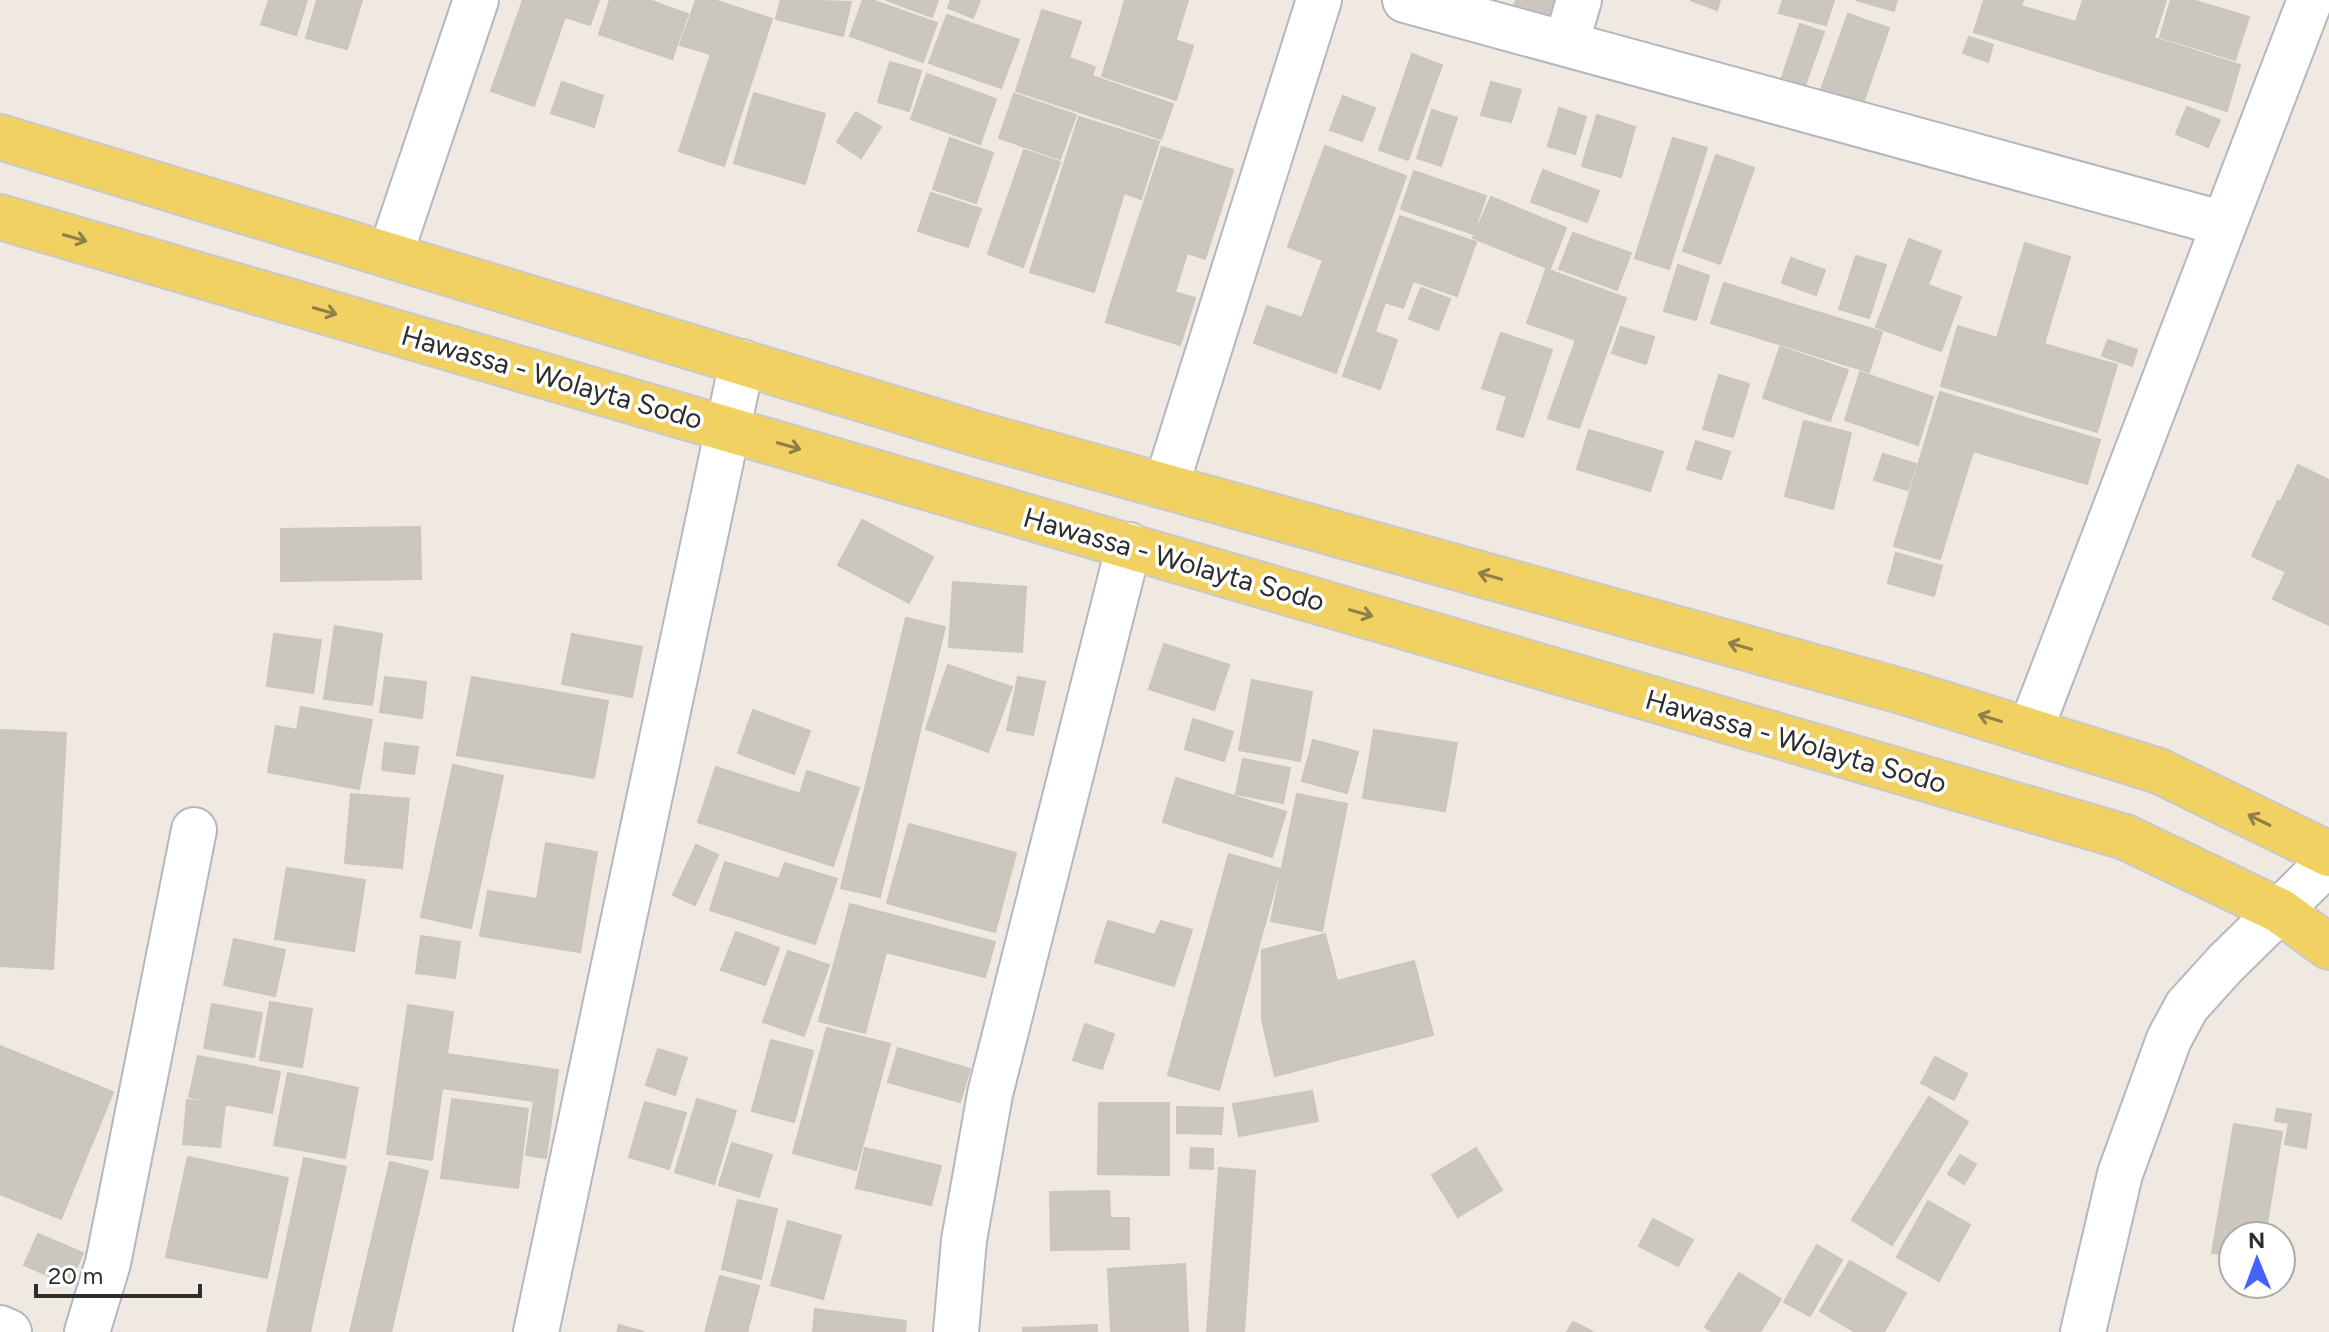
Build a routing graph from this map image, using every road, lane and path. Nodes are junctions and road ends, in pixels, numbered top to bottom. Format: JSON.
{"nodes":[{"id":1,"x":476,"y":0,"type":"edge"},
{"id":2,"x":1319,"y":0,"type":"edge"},
{"id":3,"x":1405,"y":0,"type":"edge"},
{"id":4,"x":1579,"y":0,"type":"edge"},
{"id":5,"x":2310,"y":0,"type":"edge"},
{"id":6,"x":1566,"y":44,"type":"junction"},
{"id":7,"x":0,"y":137,"type":"edge"},
{"id":8,"x":0,"y":217,"type":"edge"},
{"id":9,"x":2224,"y":224,"type":"junction"},
{"id":10,"x":390,"y":255,"type":"junction"},
{"id":11,"x":742,"y":362,"type":"junction"},
{"id":12,"x":728,"y":428,"type":"junction"},
{"id":13,"x":1166,"y":486,"type":"junction"},
{"id":14,"x":1129,"y":545,"type":"junction"},
{"id":15,"x":2030,"y":731,"type":"junction"},
{"id":16,"x":194,"y":830,"type":"dead end"},
{"id":17,"x":2329,"y":854,"type":"edge"},
{"id":18,"x":2329,"y":862,"type":"edge"},
{"id":19,"x":2280,"y":911,"type":"junction"},
{"id":20,"x":2329,"y":947,"type":"edge"},
{"id":21,"x":0,"y":1328,"type":"edge"},
{"id":22,"x":9,"y":1332,"type":"edge"},
{"id":23,"x":87,"y":1332,"type":"edge"},
{"id":24,"x":536,"y":1332,"type":"edge"},
{"id":25,"x":956,"y":1332,"type":"edge"},
{"id":26,"x":2083,"y":1332,"type":"edge"}],
"edges":[{"from":1,"to":10,"type":"street"},
{"from":2,"to":13,"type":"street"},
{"from":3,"to":6,"type":"street"},
{"from":4,"to":6,"type":"street"},
{"from":5,"to":9,"type":"street"},
{"from":6,"to":9,"type":"street"},
{"from":7,"to":10,"type":"main road"},
{"from":8,"to":12,"type":"main road","name":"Hawassa - Wolayta Sodo","one_way":true},
{"from":9,"to":15,"type":"street"},
{"from":10,"to":11,"type":"main road"},
{"from":11,"to":12,"type":"street"},
{"from":11,"to":13,"type":"main road"},
{"from":12,"to":14,"type":"main road","name":"Hawassa - Wolayta Sodo","one_way":true},
{"from":12,"to":24,"type":"street"},
{"from":15,"to":13,"type":"main road","one_way":true},
{"from":14,"to":19,"type":"main road","name":"Hawassa - Wolayta Sodo","one_way":true},
{"from":14,"to":25,"type":"street"},
{"from":17,"to":15,"type":"main road","one_way":true},
{"from":16,"to":23,"type":"street"},
{"from":18,"to":19,"type":"street"},
{"from":19,"to":20,"type":"main road","name":"Hawassa - Wolayta Sodo"},
{"from":19,"to":26,"type":"street"},
{"from":21,"to":22,"type":"street"}]}
